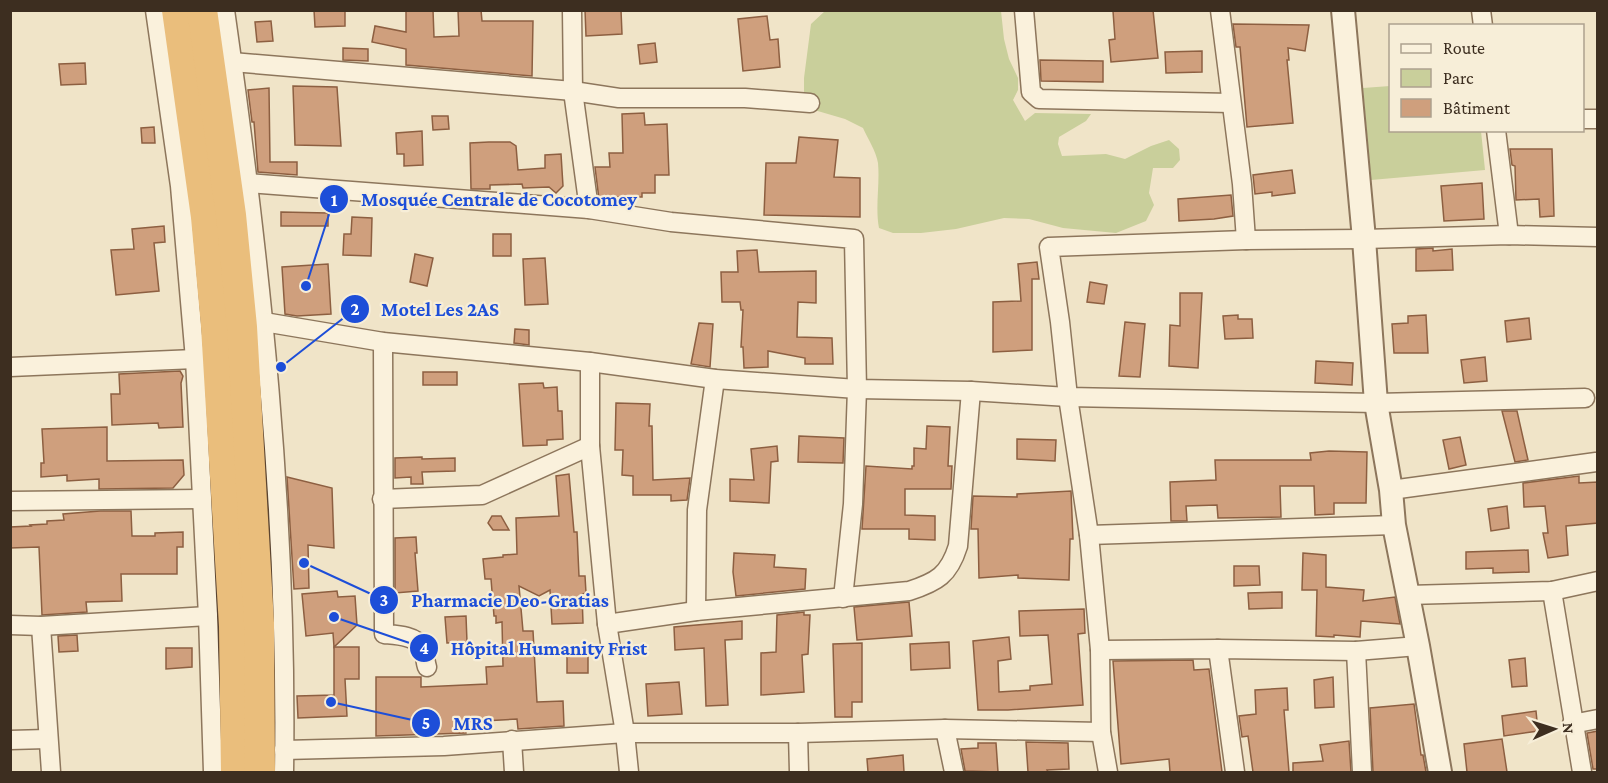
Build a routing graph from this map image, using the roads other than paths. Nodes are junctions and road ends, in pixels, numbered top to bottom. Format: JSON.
{"nodes":[{"id":1,"x":155,"y":10,"type":"edge"},
{"id":2,"x":177,"y":10,"type":"edge"},
{"id":3,"x":202,"y":10,"type":"edge"},
{"id":4,"x":225,"y":10,"type":"edge"},
{"id":5,"x":572,"y":10,"type":"edge"},
{"id":6,"x":1024,"y":10,"type":"edge"},
{"id":7,"x":1220,"y":10,"type":"edge"},
{"id":8,"x":1343,"y":10,"type":"edge"},
{"id":9,"x":232,"y":62,"type":"junction"},
{"id":10,"x":573,"y":91,"type":"junction"},
{"id":11,"x":810,"y":103,"type":"dead end"},
{"id":12,"x":1231,"y":103,"type":"junction"},
{"id":13,"x":1496,"y":132,"type":"edge"},
{"id":14,"x":248,"y":183,"type":"junction"},
{"id":15,"x":589,"y":209,"type":"junction"},
{"id":16,"x":1509,"y":234,"type":"junction"},
{"id":17,"x":1598,"y":237,"type":"edge"},
{"id":18,"x":1364,"y":239,"type":"junction"},
{"id":19,"x":1246,"y":240,"type":"junction"},
{"id":20,"x":264,"y":322,"type":"junction"},
{"id":21,"x":383,"y":342,"type":"junction"},
{"id":22,"x":195,"y":359,"type":"junction"},
{"id":23,"x":590,"y":362,"type":"junction"},
{"id":24,"x":10,"y":367,"type":"edge"},
{"id":25,"x":715,"y":379,"type":"junction"},
{"id":26,"x":858,"y":389,"type":"junction"},
{"id":27,"x":970,"y":391,"type":"junction"},
{"id":28,"x":1068,"y":397,"type":"junction"},
{"id":29,"x":1586,"y":398,"type":"dead end"},
{"id":30,"x":1376,"y":403,"type":"junction"},
{"id":31,"x":590,"y":446,"type":"junction"},
{"id":32,"x":1596,"y":462,"type":"dead end"},
{"id":33,"x":1391,"y":490,"type":"junction"},
{"id":34,"x":201,"y":499,"type":"junction"},
{"id":35,"x":382,"y":499,"type":"junction"},
{"id":36,"x":10,"y":501,"type":"edge"},
{"id":37,"x":1394,"y":525,"type":"junction"},
{"id":38,"x":1089,"y":535,"type":"junction"},
{"id":39,"x":1598,"y":581,"type":"edge"},
{"id":40,"x":1552,"y":591,"type":"junction"},
{"id":41,"x":1408,"y":595,"type":"junction"},
{"id":42,"x":843,"y":598,"type":"junction"},
{"id":43,"x":696,"y":611,"type":"junction"},
{"id":44,"x":208,"y":616,"type":"junction"},
{"id":45,"x":608,"y":624,"type":"junction"},
{"id":46,"x":10,"y":625,"type":"edge"},
{"id":47,"x":41,"y":626,"type":"junction"},
{"id":48,"x":1418,"y":646,"type":"junction"},
{"id":49,"x":1218,"y":648,"type":"junction"},
{"id":50,"x":1100,"y":650,"type":"junction"},
{"id":51,"x":1356,"y":651,"type":"junction"},
{"id":52,"x":426,"y":667,"type":"dead end"},
{"id":53,"x":1598,"y":719,"type":"edge"},
{"id":54,"x":1572,"y":724,"type":"junction"},
{"id":55,"x":945,"y":729,"type":"junction"},
{"id":56,"x":1101,"y":732,"type":"junction"},
{"id":57,"x":625,"y":733,"type":"junction"},
{"id":58,"x":798,"y":733,"type":"junction"},
{"id":59,"x":47,"y":739,"type":"junction"},
{"id":60,"x":10,"y":740,"type":"edge"},
{"id":61,"x":512,"y":740,"type":"junction"},
{"id":62,"x":284,"y":750,"type":"junction"},
{"id":63,"x":51,"y":772,"type":"edge"},
{"id":64,"x":213,"y":772,"type":"edge"},
{"id":65,"x":236,"y":772,"type":"edge"},
{"id":66,"x":260,"y":772,"type":"edge"},
{"id":67,"x":284,"y":772,"type":"edge"},
{"id":68,"x":514,"y":772,"type":"edge"},
{"id":69,"x":628,"y":772,"type":"edge"},
{"id":70,"x":799,"y":772,"type":"edge"},
{"id":71,"x":954,"y":772,"type":"edge"},
{"id":72,"x":1108,"y":772,"type":"edge"},
{"id":73,"x":1236,"y":772,"type":"edge"},
{"id":74,"x":1362,"y":772,"type":"edge"},
{"id":75,"x":1440,"y":772,"type":"edge"},
{"id":76,"x":1582,"y":772,"type":"edge"}],
"edges":[{"from":1,"to":22,"type":"street"},
{"from":2,"to":65,"type":"highway"},
{"from":3,"to":66,"type":"highway"},
{"from":4,"to":9,"type":"street"},
{"from":5,"to":10,"type":"street"},
{"from":6,"to":12,"type":"street"},
{"from":7,"to":12,"type":"street"},
{"from":8,"to":18,"type":"street"},
{"from":9,"to":10,"type":"street"},
{"from":9,"to":14,"type":"street"},
{"from":10,"to":11,"type":"street"},
{"from":10,"to":15,"type":"street"},
{"from":12,"to":19,"type":"street"},
{"from":13,"to":16,"type":"street"},
{"from":14,"to":15,"type":"street"},
{"from":14,"to":20,"type":"street"},
{"from":15,"to":26,"type":"street"},
{"from":16,"to":17,"type":"street"},
{"from":16,"to":18,"type":"street"},
{"from":18,"to":19,"type":"street"},
{"from":18,"to":30,"type":"street"},
{"from":19,"to":28,"type":"street"},
{"from":20,"to":21,"type":"street"},
{"from":20,"to":62,"type":"street"},
{"from":21,"to":23,"type":"street"},
{"from":21,"to":35,"type":"street"},
{"from":22,"to":24,"type":"street"},
{"from":22,"to":34,"type":"street"},
{"from":23,"to":25,"type":"street"},
{"from":23,"to":31,"type":"street"},
{"from":25,"to":26,"type":"street"},
{"from":25,"to":43,"type":"street"},
{"from":26,"to":27,"type":"street"},
{"from":26,"to":42,"type":"street"},
{"from":27,"to":28,"type":"street"},
{"from":27,"to":42,"type":"street"},
{"from":28,"to":30,"type":"street"},
{"from":28,"to":38,"type":"street"},
{"from":29,"to":30,"type":"street"},
{"from":30,"to":33,"type":"street"},
{"from":31,"to":35,"type":"street"},
{"from":31,"to":45,"type":"street"},
{"from":32,"to":33,"type":"street"},
{"from":33,"to":37,"type":"street"},
{"from":34,"to":36,"type":"street"},
{"from":34,"to":44,"type":"street"},
{"from":35,"to":52,"type":"street"},
{"from":37,"to":38,"type":"street"},
{"from":37,"to":41,"type":"street"},
{"from":38,"to":50,"type":"street"},
{"from":39,"to":40,"type":"street"},
{"from":40,"to":41,"type":"street"},
{"from":40,"to":54,"type":"street"},
{"from":41,"to":48,"type":"street"},
{"from":42,"to":43,"type":"street"},
{"from":43,"to":45,"type":"street"},
{"from":44,"to":47,"type":"street"},
{"from":44,"to":64,"type":"street"},
{"from":45,"to":57,"type":"street"},
{"from":46,"to":47,"type":"street"},
{"from":47,"to":59,"type":"street"},
{"from":48,"to":51,"type":"street"},
{"from":48,"to":75,"type":"street"},
{"from":49,"to":50,"type":"street"},
{"from":49,"to":51,"type":"street"},
{"from":49,"to":73,"type":"street"},
{"from":50,"to":56,"type":"street"},
{"from":51,"to":74,"type":"street"},
{"from":53,"to":54,"type":"street"},
{"from":54,"to":76,"type":"street"},
{"from":55,"to":56,"type":"street"},
{"from":55,"to":58,"type":"street"},
{"from":55,"to":71,"type":"street"},
{"from":56,"to":72,"type":"street"},
{"from":57,"to":58,"type":"street"},
{"from":57,"to":61,"type":"street"},
{"from":57,"to":69,"type":"street"},
{"from":58,"to":70,"type":"street"},
{"from":59,"to":60,"type":"street"},
{"from":59,"to":63,"type":"street"},
{"from":61,"to":62,"type":"street"},
{"from":61,"to":68,"type":"street"},
{"from":62,"to":67,"type":"street"}]}
